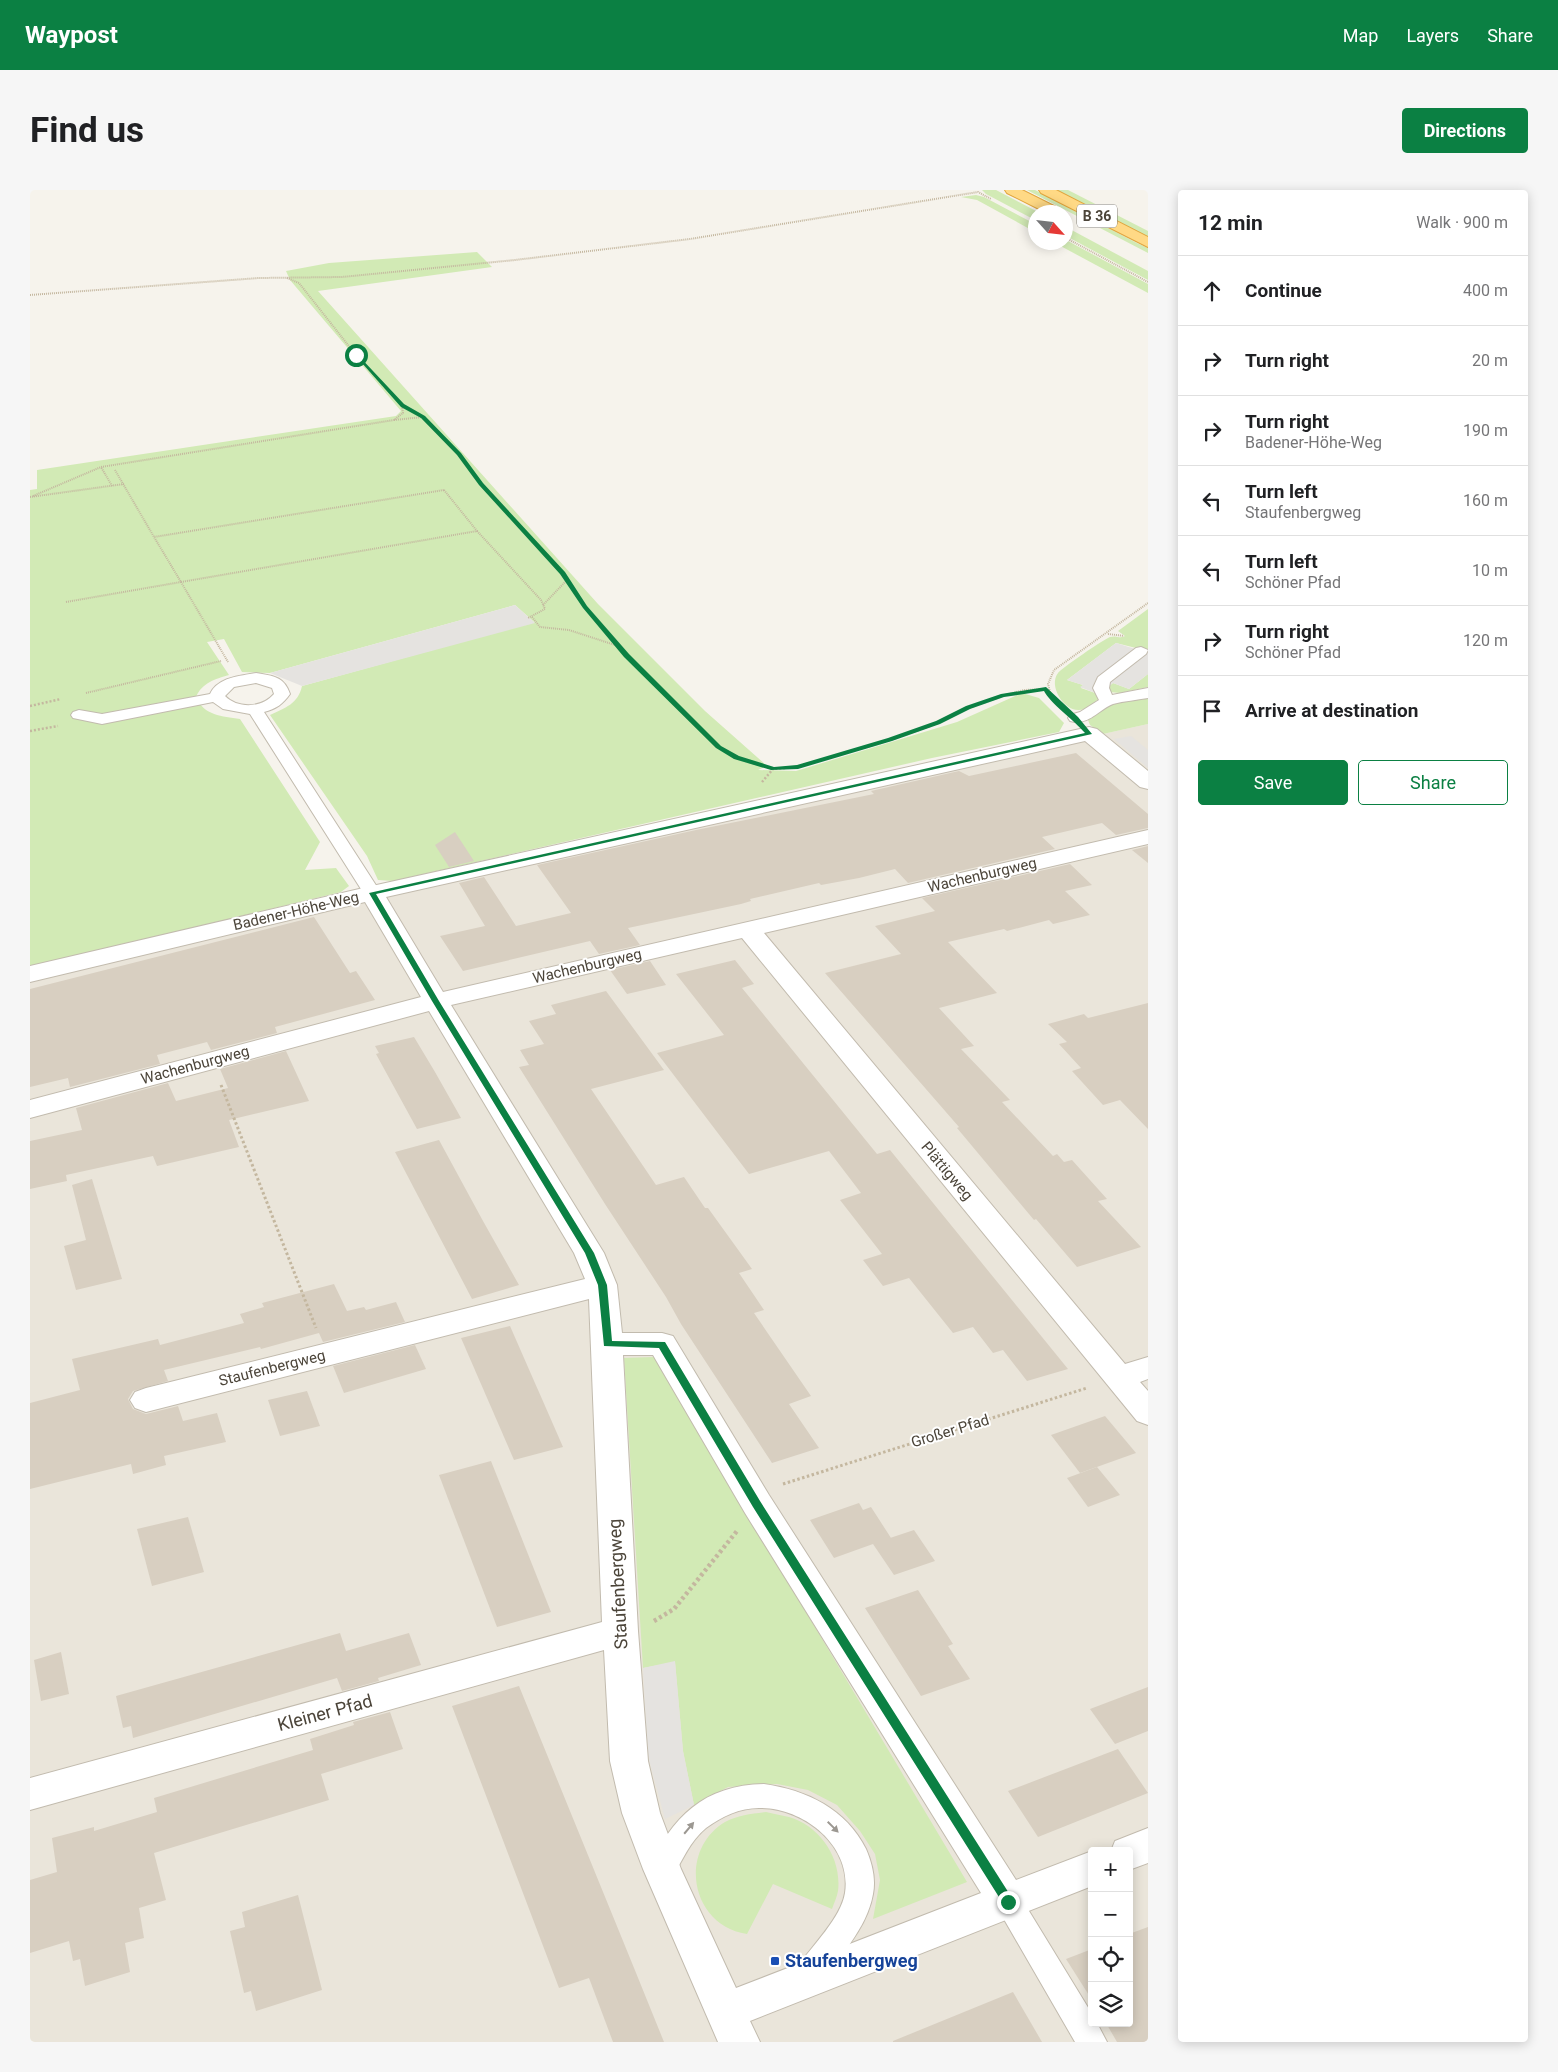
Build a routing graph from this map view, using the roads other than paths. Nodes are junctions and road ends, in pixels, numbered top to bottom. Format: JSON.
{"nodes":[{"id":1,"x":1012,"y":190,"type":"edge"},
{"id":2,"x":1046,"y":190,"type":"edge"},
{"id":3,"x":1041,"y":205,"type":"edge"},
{"id":4,"x":1148,"y":243,"type":"edge"},
{"id":5,"x":1141,"y":651,"type":"dead end"},
{"id":6,"x":1148,"y":694,"type":"edge"},
{"id":7,"x":217,"y":697,"type":"junction"},
{"id":8,"x":1107,"y":701,"type":"junction"},
{"id":9,"x":254,"y":709,"type":"junction"},
{"id":10,"x":79,"y":715,"type":"dead end"},
{"id":11,"x":1082,"y":726,"type":"junction"},
{"id":12,"x":1148,"y":782,"type":"edge"},
{"id":13,"x":1148,"y":837,"type":"edge"},
{"id":14,"x":372,"y":893,"type":"junction"},
{"id":15,"x":747,"y":928,"type":"junction"},
{"id":16,"x":30,"y":974,"type":"edge"},
{"id":17,"x":436,"y":1001,"type":"junction"},
{"id":18,"x":30,"y":1109,"type":"edge"},
{"id":19,"x":602,"y":1285,"type":"junction"},
{"id":20,"x":607,"y":1344,"type":"junction"},
{"id":21,"x":1148,"y":1368,"type":"edge"},
{"id":22,"x":1118,"y":1377,"type":"junction"},
{"id":23,"x":146,"y":1400,"type":"dead end"},
{"id":24,"x":1148,"y":1413,"type":"edge"},
{"id":25,"x":620,"y":1631,"type":"junction"},
{"id":26,"x":30,"y":1794,"type":"edge"},
{"id":27,"x":1148,"y":1845,"type":"edge"},
{"id":28,"x":1133,"y":1851,"type":"edge"},
{"id":29,"x":662,"y":1869,"type":"junction"},
{"id":30,"x":1088,"y":1870,"type":"edge"},
{"id":31,"x":1008,"y":1902,"type":"junction"},
{"id":32,"x":804,"y":1982,"type":"junction"},
{"id":33,"x":732,"y":2027,"type":"edge"},
{"id":34,"x":1092,"y":2042,"type":"edge"}],
"edges":[{"from":1,"to":3,"type":"highway","number":"B 36"},
{"from":2,"to":4,"type":"highway","number":"B 36"},
{"from":5,"to":8,"type":"lane"},
{"from":6,"to":8,"type":"lane"},
{"from":7,"to":9,"type":"lane"},
{"from":7,"to":9,"type":"lane"},
{"from":7,"to":10,"type":"lane"},
{"from":8,"to":11,"type":"lane"},
{"from":9,"to":14,"type":"lane"},
{"from":11,"to":12,"type":"street"},
{"from":11,"to":14,"type":"street","name":"Badener-Höhe-Weg"},
{"from":13,"to":15,"type":"street","name":"Wachenburgweg"},
{"from":14,"to":16,"type":"street","name":"Badener-Höhe-Weg"},
{"from":14,"to":17,"type":"street","name":"Staufenbergweg"},
{"from":15,"to":17,"type":"street","name":"Wachenburgweg"},
{"from":15,"to":22,"type":"street","name":"Plättigweg"},
{"from":17,"to":18,"type":"street","name":"Wachenburgweg"},
{"from":17,"to":19,"type":"street","name":"Staufenbergweg"},
{"from":19,"to":20,"type":"street","name":"Staufenbergweg"},
{"from":19,"to":23,"type":"street","name":"Staufenbergweg"},
{"from":20,"to":25,"type":"street","name":"Staufenbergweg"},
{"from":20,"to":31,"type":"street"},
{"from":21,"to":22,"type":"street"},
{"from":22,"to":24,"type":"street","name":"Plättigweg"},
{"from":25,"to":26,"type":"street","name":"Kleiner Pfad"},
{"from":25,"to":29,"type":"street","name":"Staufenbergweg"},
{"from":27,"to":28,"type":"street"},
{"from":29,"to":32,"type":"lane","one_way":true},
{"from":29,"to":33,"type":"street","name":"Staufenbergweg"},
{"from":30,"to":31,"type":"street"},
{"from":31,"to":32,"type":"street"},
{"from":31,"to":34,"type":"lane"},
{"from":32,"to":33,"type":"street"}]}
